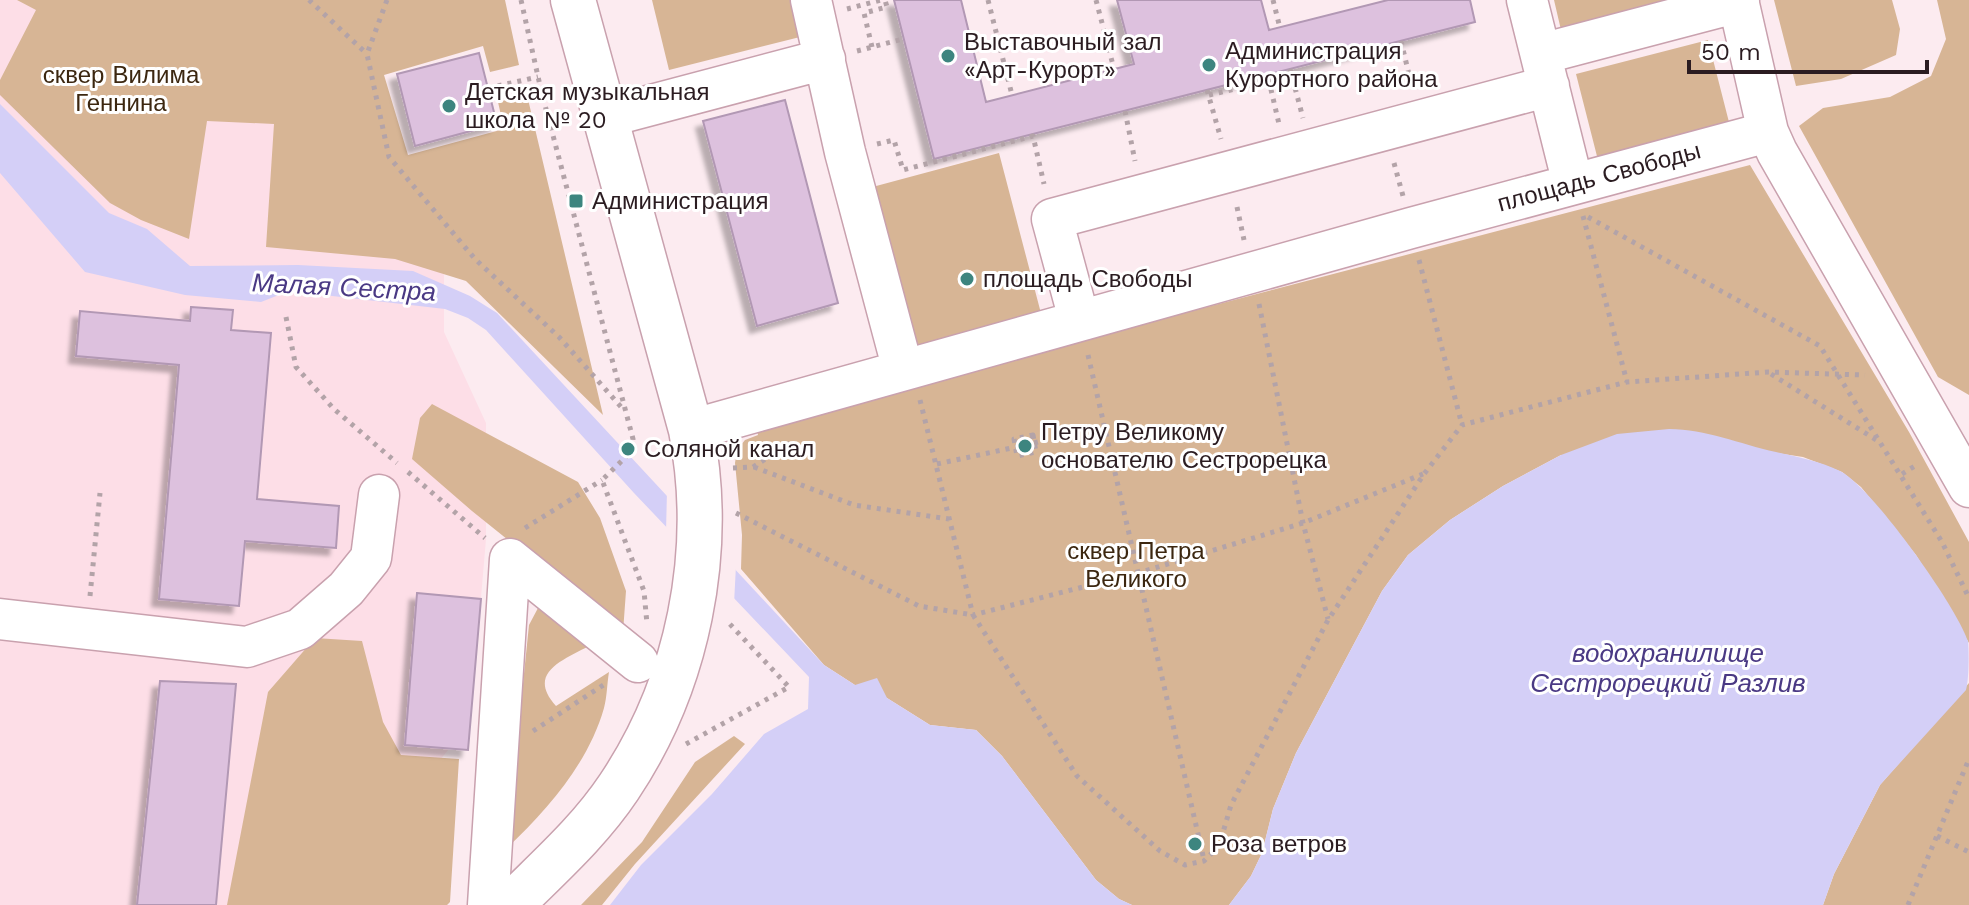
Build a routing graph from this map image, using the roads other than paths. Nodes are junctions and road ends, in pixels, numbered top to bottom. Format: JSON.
{"nodes":[{"id":1,"x":573,"y":0,"type":"edge"},
{"id":2,"x":811,"y":0,"type":"edge"},
{"id":3,"x":1527,"y":0,"type":"edge"},
{"id":4,"x":1739,"y":1,"type":"edge"},
{"id":5,"x":825,"y":59,"type":"junction"},
{"id":6,"x":1545,"y":70,"type":"junction"},
{"id":7,"x":606,"y":117,"type":"junction"},
{"id":8,"x":1768,"y":132,"type":"junction"},
{"id":9,"x":1573,"y":184,"type":"junction"},
{"id":10,"x":1079,"y":319,"type":"junction"},
{"id":11,"x":911,"y":382,"type":"junction"},
{"id":12,"x":1958,"y":439,"type":"edge"},
{"id":13,"x":694,"y":444,"type":"junction"},
{"id":14,"x":1969,"y":487,"type":"edge"},
{"id":15,"x":379,"y":495,"type":"dead end"},
{"id":16,"x":0,"y":619,"type":"edge"},
{"id":17,"x":638,"y":662,"type":"road end"},
{"id":18,"x":488,"y":905,"type":"edge"},
{"id":19,"x":511,"y":905,"type":"edge"}],
"edges":[{"from":1,"to":7,"type":"main road"},
{"from":2,"to":5,"type":"lane"},
{"from":3,"to":6,"type":"lane"},
{"from":4,"to":6,"type":"lane"},
{"from":4,"to":8,"type":"lane"},
{"from":5,"to":7,"type":"lane"},
{"from":5,"to":11,"type":"lane"},
{"from":6,"to":9,"type":"lane"},
{"from":6,"to":10,"type":"lane"},
{"from":7,"to":13,"type":"main road"},
{"from":8,"to":9,"type":"lane","name":"площадь Свободы"},
{"from":8,"to":12,"type":"lane"},
{"from":9,"to":10,"type":"lane","name":"площадь Свободы"},
{"from":10,"to":11,"type":"lane","name":"площадь Свободы"},
{"from":11,"to":13,"type":"lane","name":"площадь Свободы"},
{"from":12,"to":14,"type":"lane"},
{"from":13,"to":19,"type":"main road"},
{"from":15,"to":16,"type":"lane"},
{"from":17,"to":18,"type":"lane"}]}
